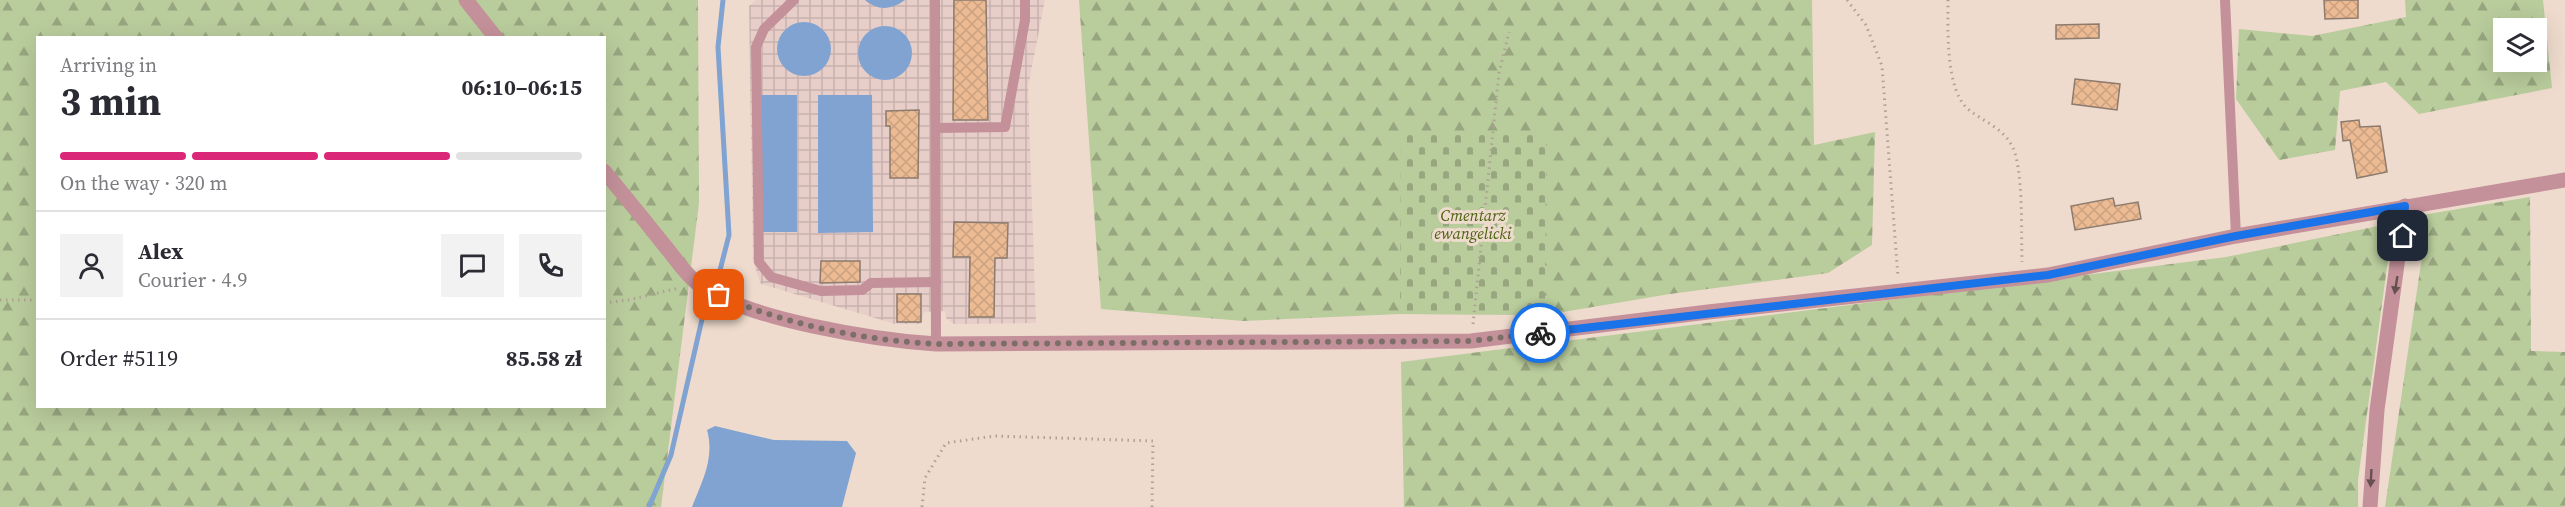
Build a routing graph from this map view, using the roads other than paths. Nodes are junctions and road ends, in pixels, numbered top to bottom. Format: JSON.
{"nodes":[{"id":1,"x":466,"y":0,"type":"edge"},
{"id":2,"x":794,"y":0,"type":"edge"},
{"id":3,"x":935,"y":0,"type":"edge"},
{"id":4,"x":1025,"y":0,"type":"edge"},
{"id":5,"x":2224,"y":0,"type":"edge"},
{"id":6,"x":494,"y":36,"type":"edge"},
{"id":7,"x":936,"y":128,"type":"junction"},
{"id":8,"x":606,"y":173,"type":"edge"},
{"id":9,"x":2565,"y":180,"type":"edge"},
{"id":10,"x":2405,"y":206,"type":"junction"},
{"id":11,"x":2236,"y":236,"type":"junction"},
{"id":12,"x":936,"y":282,"type":"junction"},
{"id":13,"x":936,"y":344,"type":"junction"},
{"id":14,"x":2370,"y":507,"type":"edge"}],
"edges":[{"from":1,"to":6,"type":"street"},
{"from":2,"to":12,"type":"lane"},
{"from":3,"to":7,"type":"lane"},
{"from":4,"to":7,"type":"lane"},
{"from":5,"to":11,"type":"lane"},
{"from":7,"to":12,"type":"lane"},
{"from":8,"to":13,"type":"street"},
{"from":9,"to":10,"type":"street"},
{"from":10,"to":11,"type":"street"},
{"from":10,"to":14,"type":"street","one_way":true},
{"from":11,"to":13,"type":"street"},
{"from":12,"to":13,"type":"lane"}]}
